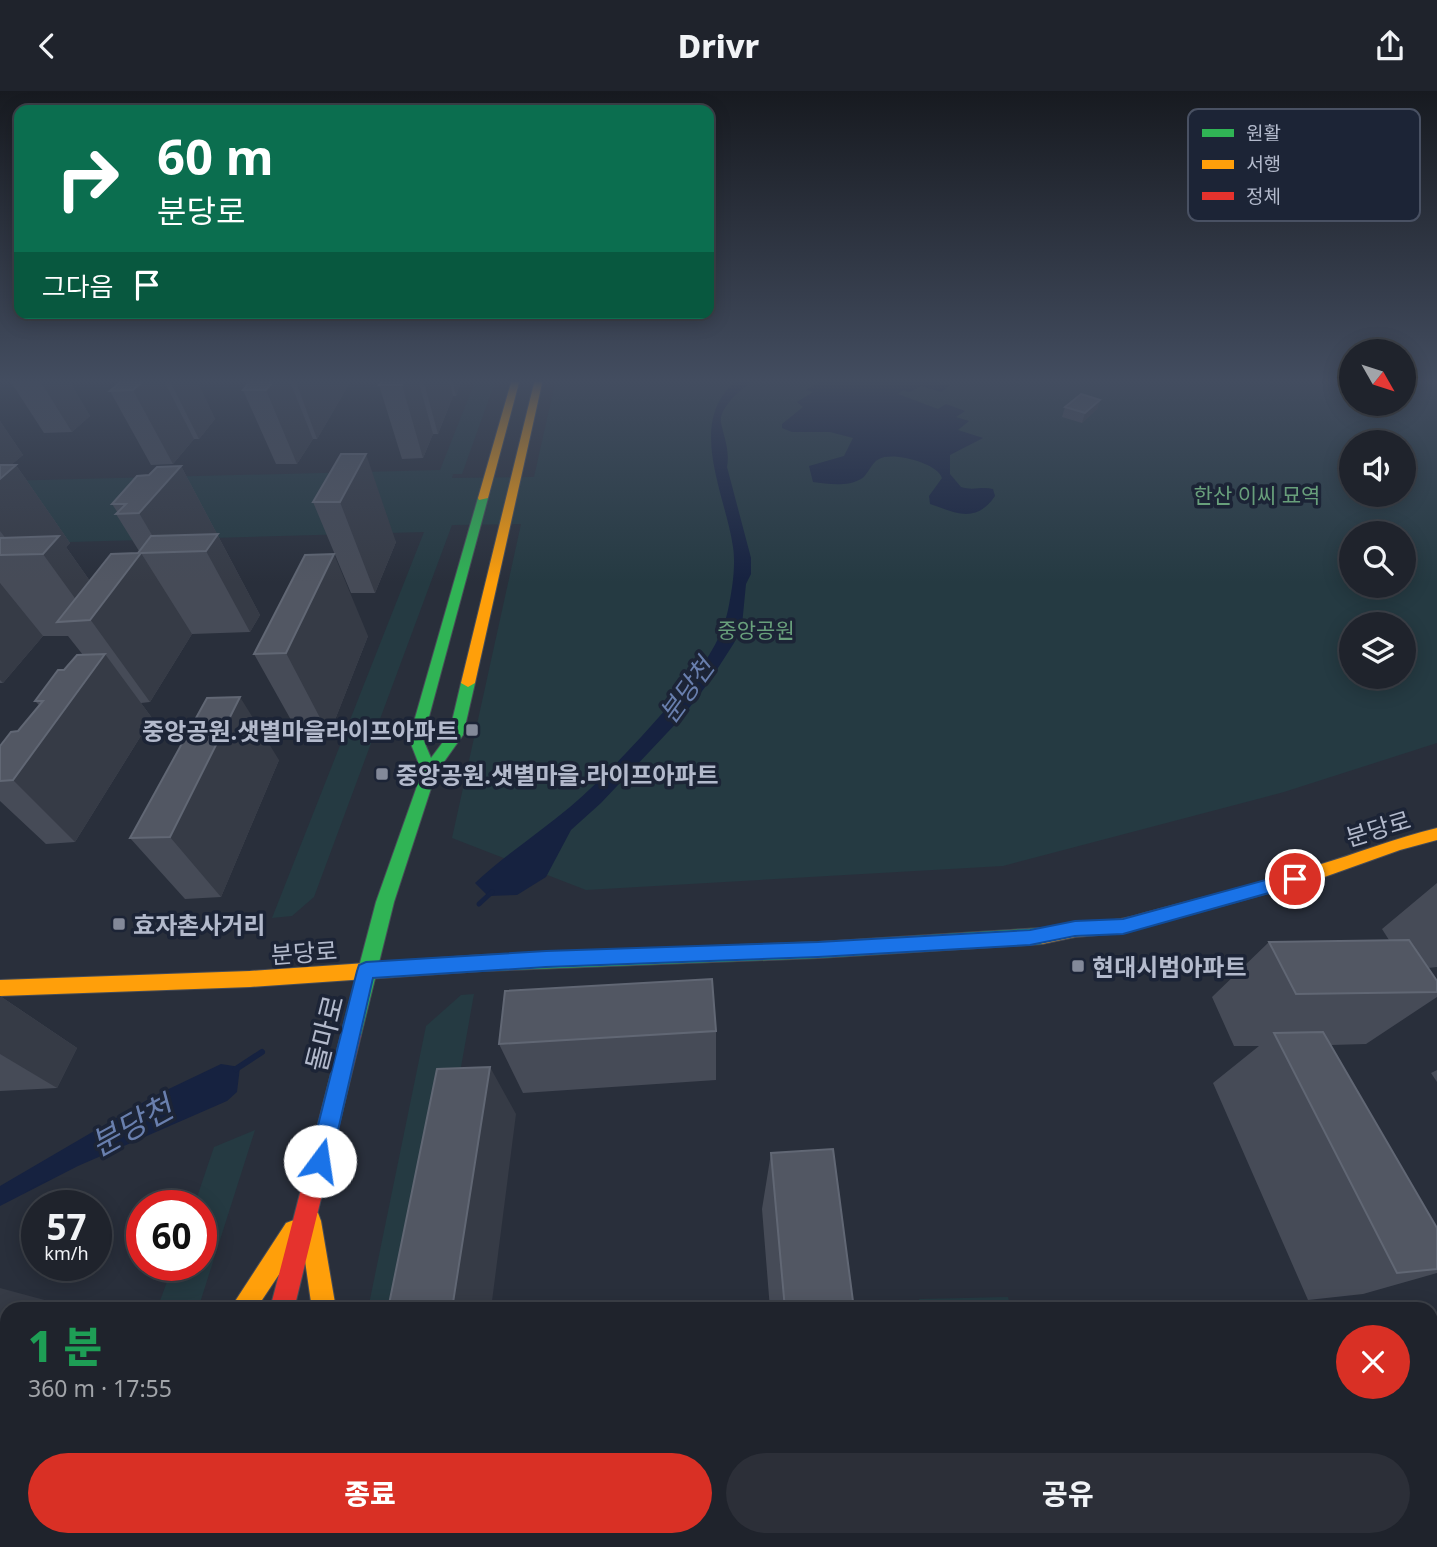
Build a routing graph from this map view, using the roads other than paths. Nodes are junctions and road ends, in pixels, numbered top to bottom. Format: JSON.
{"nodes":[{"id":1,"x":497,"y":447,"type":"edge"},
{"id":2,"x":523,"y":447,"type":"edge"},
{"id":3,"x":429,"y":772,"type":"junction"},
{"id":4,"x":1437,"y":834,"type":"edge"},
{"id":5,"x":366,"y":971,"type":"junction"},
{"id":6,"x":0,"y":988,"type":"edge"},
{"id":7,"x":308,"y":1209,"type":"junction"},
{"id":8,"x":247,"y":1302,"type":"edge"},
{"id":9,"x":284,"y":1302,"type":"edge"},
{"id":10,"x":323,"y":1302,"type":"edge"}],
"edges":[{"from":1,"to":3,"type":"main road"},
{"from":2,"to":3,"type":"main road","name":"돌마로"},
{"from":3,"to":5,"type":"main road","name":"돌마로"},
{"from":4,"to":5,"type":"main road","name":"분당로"},
{"from":5,"to":6,"type":"main road","name":"분당로"},
{"from":5,"to":7,"type":"main road","name":"돌마로"},
{"from":7,"to":8,"type":"main road"},
{"from":7,"to":9,"type":"main road","name":"돌마로"},
{"from":7,"to":10,"type":"main road"}]}
